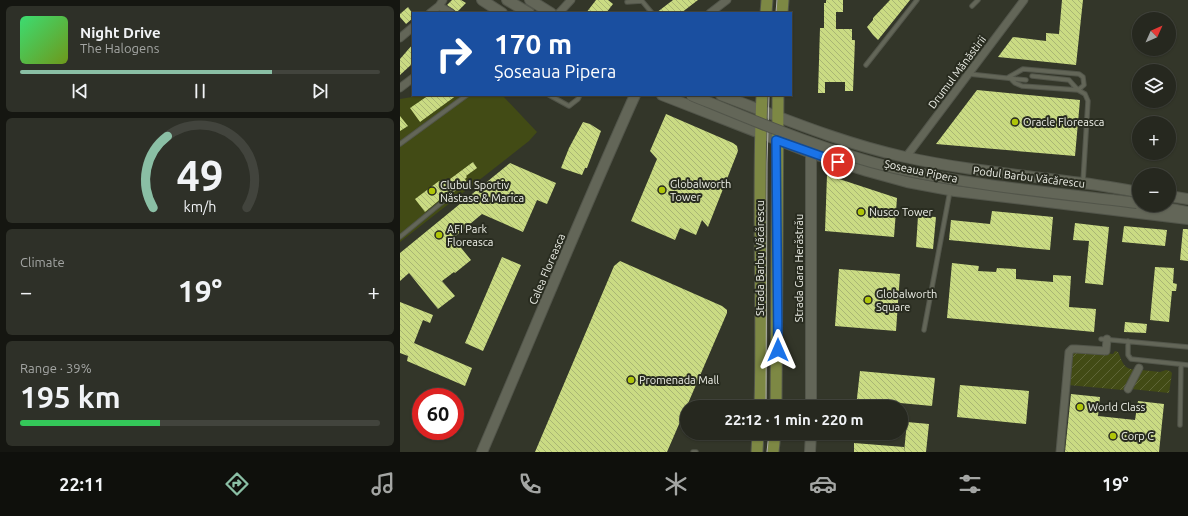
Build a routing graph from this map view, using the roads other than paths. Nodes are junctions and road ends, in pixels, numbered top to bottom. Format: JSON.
{"nodes":[{"id":1,"x":482,"y":0,"type":"edge"},
{"id":2,"x":530,"y":0,"type":"edge"},
{"id":3,"x":571,"y":0,"type":"edge"},
{"id":4,"x":727,"y":0,"type":"edge"},
{"id":5,"x":767,"y":0,"type":"edge"},
{"id":6,"x":782,"y":0,"type":"edge"},
{"id":7,"x":917,"y":0,"type":"edge"},
{"id":8,"x":978,"y":0,"type":"edge"},
{"id":9,"x":1024,"y":0,"type":"edge"},
{"id":10,"x":627,"y":2,"type":"dead end"},
{"id":11,"x":441,"y":3,"type":"edge"},
{"id":12,"x":972,"y":6,"type":"dead end"},
{"id":13,"x":503,"y":7,"type":"edge"},
{"id":14,"x":431,"y":12,"type":"edge"},
{"id":15,"x":450,"y":12,"type":"edge"},
{"id":16,"x":520,"y":12,"type":"edge"},
{"id":17,"x":525,"y":12,"type":"edge"},
{"id":18,"x":549,"y":12,"type":"edge"},
{"id":19,"x":560,"y":12,"type":"edge"},
{"id":20,"x":651,"y":12,"type":"edge"},
{"id":21,"x":711,"y":12,"type":"edge"},
{"id":22,"x":766,"y":12,"type":"edge"},
{"id":23,"x":782,"y":12,"type":"edge"},
{"id":24,"x":412,"y":29,"type":"edge"},
{"id":25,"x":400,"y":38,"type":"edge"},
{"id":26,"x":866,"y":65,"type":"dead end"},
{"id":27,"x":969,"y":74,"type":"junction"},
{"id":28,"x":1032,"y":76,"type":"dead end"},
{"id":29,"x":1009,"y":77,"type":"junction"},
{"id":30,"x":412,"y":79,"type":"edge"},
{"id":31,"x":1026,"y":80,"type":"dead end"},
{"id":32,"x":400,"y":88,"type":"edge"},
{"id":33,"x":1078,"y":90,"type":"junction"},
{"id":34,"x":466,"y":96,"type":"edge"},
{"id":35,"x":551,"y":96,"type":"edge"},
{"id":36,"x":580,"y":96,"type":"edge"},
{"id":37,"x":635,"y":96,"type":"edge"},
{"id":38,"x":665,"y":96,"type":"edge"},
{"id":39,"x":694,"y":96,"type":"edge"},
{"id":40,"x":724,"y":96,"type":"edge"},
{"id":41,"x":762,"y":96,"type":"edge"},
{"id":42,"x":778,"y":96,"type":"edge"},
{"id":43,"x":762,"y":111,"type":"junction"},
{"id":44,"x":777,"y":117,"type":"junction"},
{"id":45,"x":760,"y":134,"type":"junction"},
{"id":46,"x":776,"y":140,"type":"junction"},
{"id":47,"x":400,"y":144,"type":"edge"},
{"id":48,"x":811,"y":153,"type":"junction"},
{"id":49,"x":906,"y":157,"type":"junction"},
{"id":50,"x":1083,"y":183,"type":"junction"},
{"id":51,"x":950,"y":190,"type":"junction"},
{"id":52,"x":1132,"y":191,"type":"edge"},
{"id":53,"x":1176,"y":197,"type":"edge"},
{"id":54,"x":1188,"y":199,"type":"edge"},
{"id":55,"x":445,"y":200,"type":"dead end"},
{"id":56,"x":1132,"y":202,"type":"edge"},
{"id":57,"x":1176,"y":205,"type":"edge"},
{"id":58,"x":1188,"y":206,"type":"edge"},
{"id":59,"x":1176,"y":210,"type":"edge"},
{"id":60,"x":1188,"y":212,"type":"edge"},
{"id":61,"x":1188,"y":219,"type":"edge"},
{"id":62,"x":400,"y":236,"type":"edge"},
{"id":63,"x":924,"y":330,"type":"dead end"},
{"id":64,"x":1104,"y":339,"type":"joint"},
{"id":65,"x":1128,"y":341,"type":"junction"},
{"id":66,"x":1188,"y":347,"type":"edge"},
{"id":67,"x":1181,"y":365,"type":"junction"},
{"id":68,"x":1188,"y":365,"type":"edge"},
{"id":69,"x":1139,"y":368,"type":"dead end"},
{"id":70,"x":1128,"y":389,"type":"dead end"},
{"id":71,"x":760,"y":400,"type":"edge"},
{"id":72,"x":776,"y":400,"type":"edge"},
{"id":73,"x":811,"y":400,"type":"edge"},
{"id":74,"x":1180,"y":425,"type":"dead end"},
{"id":75,"x":758,"y":440,"type":"edge"},
{"id":76,"x":774,"y":440,"type":"edge"},
{"id":77,"x":810,"y":440,"type":"edge"},
{"id":78,"x":482,"y":452,"type":"edge"},
{"id":79,"x":693,"y":452,"type":"edge"},
{"id":80,"x":696,"y":452,"type":"edge"},
{"id":81,"x":757,"y":452,"type":"edge"},
{"id":82,"x":773,"y":452,"type":"edge"},
{"id":83,"x":810,"y":452,"type":"edge"},
{"id":84,"x":1060,"y":452,"type":"edge"}],
"edges":[{"from":1,"to":13,"type":"main road"},
{"from":2,"to":18,"type":"main road"},
{"from":3,"to":19,"type":"street"},
{"from":4,"to":21,"type":"street"},
{"from":5,"to":22,"type":"main road"},
{"from":6,"to":23,"type":"main road"},
{"from":7,"to":26,"type":"lane"},
{"from":8,"to":12,"type":"lane"},
{"from":9,"to":27,"type":"street","name":"Drumul Mănăstirii"},
{"from":10,"to":20,"type":"lane"},
{"from":11,"to":14,"type":"street"},
{"from":11,"to":15,"type":"street"},
{"from":13,"to":16,"type":"lane"},
{"from":13,"to":17,"type":"main road"},
{"from":24,"to":25,"type":"street"},
{"from":27,"to":29,"type":"lane"},
{"from":27,"to":49,"type":"street","name":"Drumul Mănăstirii"},
{"from":28,"to":33,"type":"lane"},
{"from":29,"to":31,"type":"lane"},
{"from":29,"to":33,"type":"lane"},
{"from":29,"to":33,"type":"lane"},
{"from":30,"to":32,"type":"street"},
{"from":33,"to":50,"type":"lane"},
{"from":34,"to":47,"type":"lane"},
{"from":35,"to":36,"type":"lane"},
{"from":37,"to":78,"type":"main road","name":"Calea Floreasca"},
{"from":38,"to":45,"type":"main road","name":"Șoseaua Pipera"},
{"from":39,"to":56,"type":"main road","name":"Podul Barbu Văcărescu","bridge":true},
{"from":40,"to":43,"type":"main road","name":"Șoseaua Pipera"},
{"from":41,"to":43,"type":"main road","name":"Strada Barbu Văcărescu"},
{"from":42,"to":44,"type":"main road","name":"Strada Barbu Văcărescu"},
{"from":43,"to":44,"type":"main road","name":"Șoseaua Pipera"},
{"from":43,"to":45,"type":"main road","name":"Strada Barbu Văcărescu"},
{"from":44,"to":46,"type":"main road","name":"Strada Barbu Văcărescu"},
{"from":44,"to":49,"type":"main road","name":"Șoseaua Pipera"},
{"from":45,"to":46,"type":"main road","name":"Șoseaua Pipera"},
{"from":45,"to":71,"type":"main road","name":"Strada Barbu Văcărescu"},
{"from":46,"to":48,"type":"main road","name":"Șoseaua Pipera"},
{"from":46,"to":72,"type":"main road","name":"Strada Barbu Văcărescu"},
{"from":48,"to":51,"type":"main road","name":"Șoseaua Pipera"},
{"from":48,"to":73,"type":"main road","name":"Strada Gara Herăstrău"},
{"from":49,"to":50,"type":"main road","name":"Șoseaua Pipera"},
{"from":50,"to":52,"type":"main road","name":"Șoseaua Pipera"},
{"from":51,"to":61,"type":"main road","name":"Șoseaua Pipera"},
{"from":51,"to":63,"type":"lane"},
{"from":53,"to":54,"type":"main road"},
{"from":55,"to":62,"type":"lane"},
{"from":57,"to":58,"type":"main road"},
{"from":59,"to":60,"type":"main road"},
{"from":64,"to":65,"type":"lane"},
{"from":64,"to":84,"type":"street"},
{"from":65,"to":66,"type":"lane"},
{"from":65,"to":67,"type":"lane"},
{"from":67,"to":68,"type":"lane"},
{"from":67,"to":74,"type":"lane"},
{"from":69,"to":70,"type":"street"},
{"from":75,"to":81,"type":"main road"},
{"from":76,"to":82,"type":"main road"},
{"from":77,"to":83,"type":"main road"},
{"from":79,"to":80,"type":"lane"}]}
